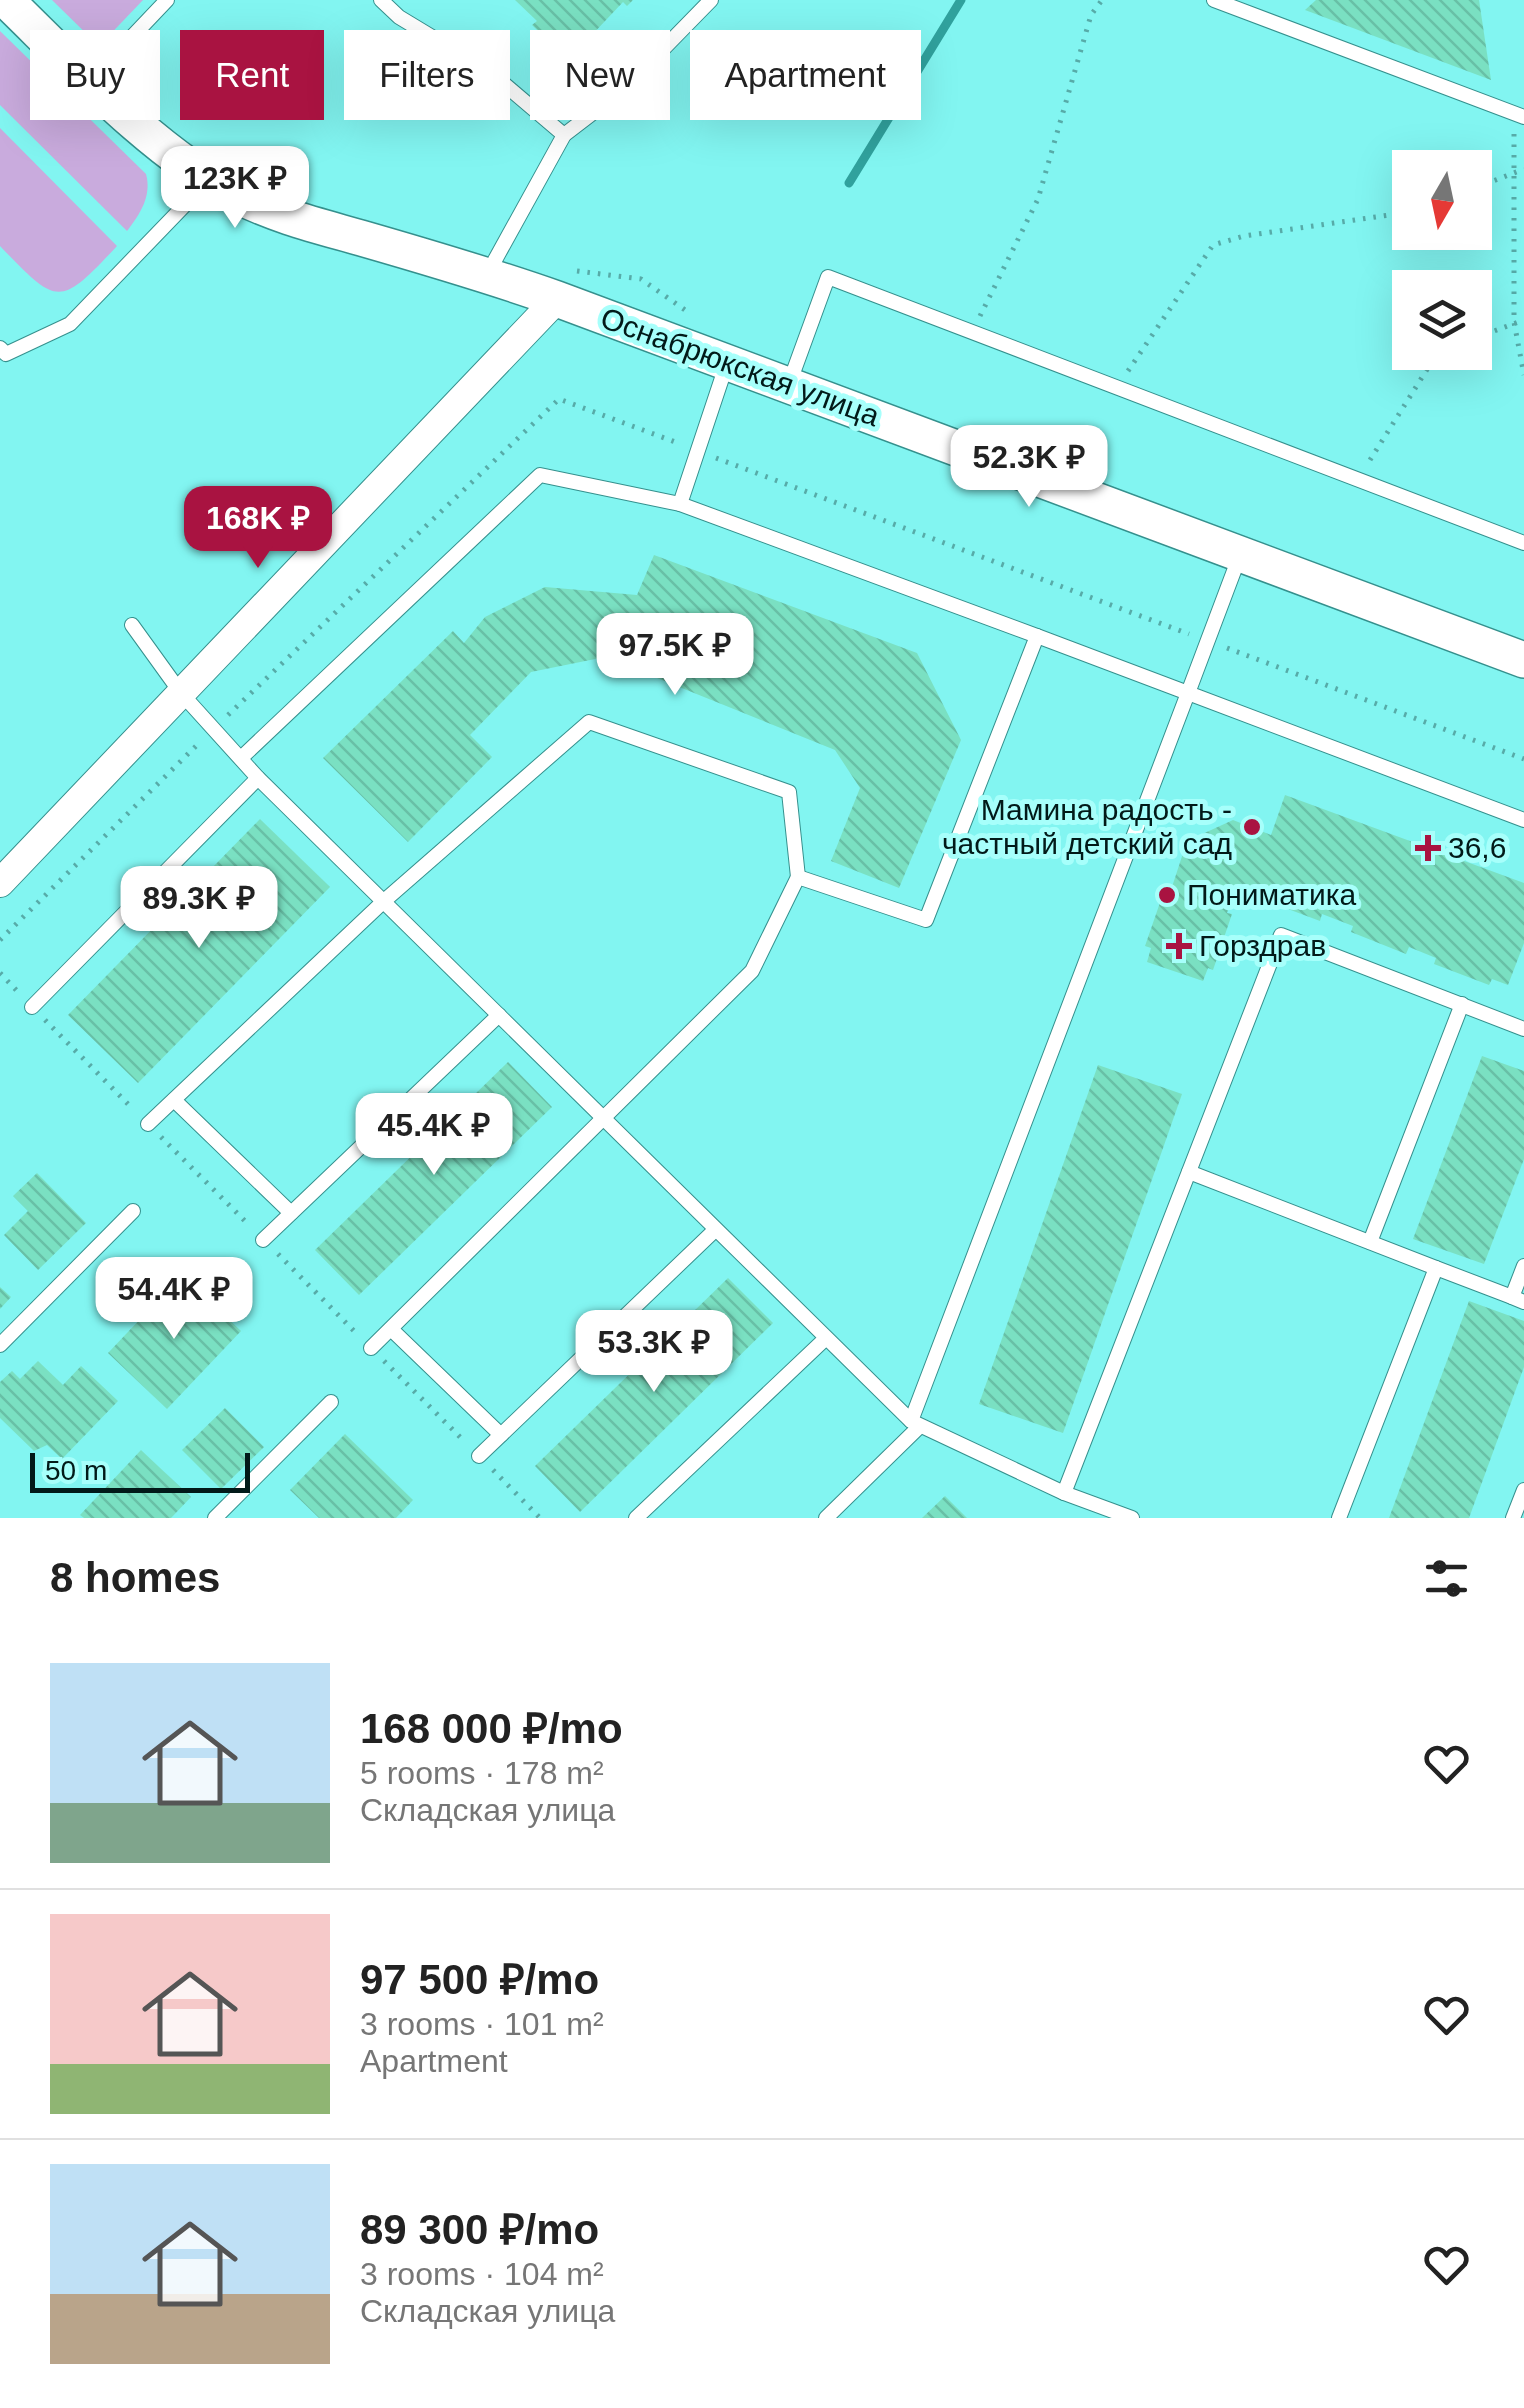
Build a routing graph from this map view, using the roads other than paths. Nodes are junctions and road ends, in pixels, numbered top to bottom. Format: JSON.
{"nodes":[{"id":1,"x":6,"y":0,"type":"edge"},
{"id":2,"x":167,"y":0,"type":"edge"},
{"id":3,"x":381,"y":0,"type":"edge"},
{"id":4,"x":711,"y":0,"type":"edge"},
{"id":5,"x":1214,"y":0,"type":"edge"},
{"id":6,"x":37,"y":30,"type":"edge"},
{"id":7,"x":138,"y":30,"type":"edge"},
{"id":8,"x":1519,"y":115,"type":"edge"},
{"id":9,"x":136,"y":120,"type":"edge"},
{"id":10,"x":564,"y":135,"type":"junction"},
{"id":11,"x":208,"y":180,"type":"junction"},
{"id":12,"x":491,"y":276,"type":"junction"},
{"id":13,"x":557,"y":299,"type":"junction"},
{"id":14,"x":0,"y":348,"type":"edge"},
{"id":15,"x":728,"y":362,"type":"junction"},
{"id":16,"x":788,"y":384,"type":"junction"},
{"id":17,"x":680,"y":504,"type":"junction"},
{"id":18,"x":1524,"y":543,"type":"edge"},
{"id":19,"x":1240,"y":554,"type":"junction"},
{"id":20,"x":132,"y":624,"type":"dead end"},
{"id":21,"x":1037,"y":636,"type":"junction"},
{"id":22,"x":1524,"y":660,"type":"edge"},
{"id":23,"x":181,"y":693,"type":"junction"},
{"id":24,"x":1188,"y":693,"type":"junction"},
{"id":25,"x":241,"y":758,"type":"junction"},
{"id":26,"x":258,"y":778,"type":"junction"},
{"id":27,"x":1524,"y":820,"type":"edge"},
{"id":28,"x":798,"y":877,"type":"junction"},
{"id":29,"x":0,"y":883,"type":"edge"},
{"id":30,"x":384,"y":902,"type":"junction"},
{"id":31,"x":1462,"y":1004,"type":"junction"},
{"id":32,"x":32,"y":1007,"type":"dead end"},
{"id":33,"x":498,"y":1015,"type":"junction"},
{"id":34,"x":1523,"y":1024,"type":"edge"},
{"id":35,"x":174,"y":1100,"type":"junction"},
{"id":36,"x":602,"y":1118,"type":"junction"},
{"id":37,"x":148,"y":1124,"type":"dead end"},
{"id":38,"x":1189,"y":1172,"type":"junction"},
{"id":39,"x":133,"y":1211,"type":"dead end"},
{"id":40,"x":291,"y":1213,"type":"junction"},
{"id":41,"x":715,"y":1230,"type":"junction"},
{"id":42,"x":264,"y":1240,"type":"dead end"},
{"id":43,"x":1370,"y":1242,"type":"junction"},
{"id":44,"x":1524,"y":1266,"type":"edge"},
{"id":45,"x":1436,"y":1268,"type":"junction"},
{"id":46,"x":1518,"y":1299,"type":"edge"},
{"id":47,"x":390,"y":1329,"type":"junction"},
{"id":48,"x":825,"y":1339,"type":"junction"},
{"id":49,"x":0,"y":1345,"type":"edge"},
{"id":50,"x":371,"y":1348,"type":"dead end"},
{"id":51,"x":330,"y":1402,"type":"dead end"},
{"id":52,"x":915,"y":1424,"type":"junction"},
{"id":53,"x":501,"y":1435,"type":"junction"},
{"id":54,"x":479,"y":1456,"type":"dead end"},
{"id":55,"x":1524,"y":1490,"type":"edge"},
{"id":56,"x":1064,"y":1493,"type":"junction"},
{"id":57,"x":1100,"y":1513,"type":"edge"},
{"id":58,"x":214,"y":1518,"type":"edge"},
{"id":59,"x":636,"y":1518,"type":"edge"},
{"id":60,"x":826,"y":1518,"type":"edge"},
{"id":61,"x":1132,"y":1518,"type":"edge"},
{"id":62,"x":1339,"y":1518,"type":"edge"},
{"id":63,"x":1513,"y":1518,"type":"edge"}],
"edges":[{"from":1,"to":6,"type":"street","name":"Оснабрюкская улица"},
{"from":2,"to":7,"type":"lane"},
{"from":3,"to":10,"type":"lane"},
{"from":4,"to":10,"type":"lane"},
{"from":5,"to":8,"type":"lane"},
{"from":9,"to":11,"type":"street","name":"Оснабрюкская улица"},
{"from":10,"to":12,"type":"lane"},
{"from":11,"to":12,"type":"street","name":"Оснабрюкская улица"},
{"from":11,"to":14,"type":"lane"},
{"from":12,"to":13,"type":"street","name":"Оснабрюкская улица"},
{"from":13,"to":15,"type":"street","name":"Оснабрюкская улица"},
{"from":13,"to":23,"type":"street"},
{"from":15,"to":16,"type":"street","name":"Оснабрюкская улица"},
{"from":15,"to":17,"type":"lane"},
{"from":16,"to":18,"type":"lane"},
{"from":16,"to":19,"type":"street","name":"Оснабрюкская улица"},
{"from":17,"to":21,"type":"lane"},
{"from":17,"to":25,"type":"lane"},
{"from":19,"to":22,"type":"street","name":"Оснабрюкская улица"},
{"from":19,"to":24,"type":"lane"},
{"from":20,"to":23,"type":"lane"},
{"from":21,"to":24,"type":"lane"},
{"from":21,"to":28,"type":"lane"},
{"from":23,"to":25,"type":"lane"},
{"from":23,"to":29,"type":"street"},
{"from":24,"to":27,"type":"lane"},
{"from":24,"to":52,"type":"lane"},
{"from":25,"to":26,"type":"lane"},
{"from":26,"to":30,"type":"lane"},
{"from":26,"to":32,"type":"lane"},
{"from":28,"to":30,"type":"lane"},
{"from":28,"to":36,"type":"lane"},
{"from":30,"to":33,"type":"lane"},
{"from":30,"to":35,"type":"lane"},
{"from":31,"to":34,"type":"lane"},
{"from":31,"to":38,"type":"lane"},
{"from":31,"to":43,"type":"lane"},
{"from":33,"to":36,"type":"lane"},
{"from":33,"to":40,"type":"lane"},
{"from":35,"to":37,"type":"lane"},
{"from":35,"to":40,"type":"lane"},
{"from":36,"to":41,"type":"lane"},
{"from":36,"to":47,"type":"lane"},
{"from":38,"to":43,"type":"lane"},
{"from":38,"to":56,"type":"lane"},
{"from":39,"to":49,"type":"lane"},
{"from":40,"to":42,"type":"lane"},
{"from":41,"to":48,"type":"lane"},
{"from":41,"to":53,"type":"lane"},
{"from":43,"to":45,"type":"lane"},
{"from":44,"to":46,"type":"lane"},
{"from":45,"to":46,"type":"lane"},
{"from":45,"to":62,"type":"lane"},
{"from":47,"to":50,"type":"lane"},
{"from":47,"to":53,"type":"lane"},
{"from":48,"to":52,"type":"lane"},
{"from":48,"to":59,"type":"lane"},
{"from":51,"to":58,"type":"lane"},
{"from":52,"to":56,"type":"lane"},
{"from":52,"to":60,"type":"lane"},
{"from":53,"to":54,"type":"lane"},
{"from":55,"to":63,"type":"lane"},
{"from":56,"to":57,"type":"lane"},
{"from":57,"to":61,"type":"lane"}]}
